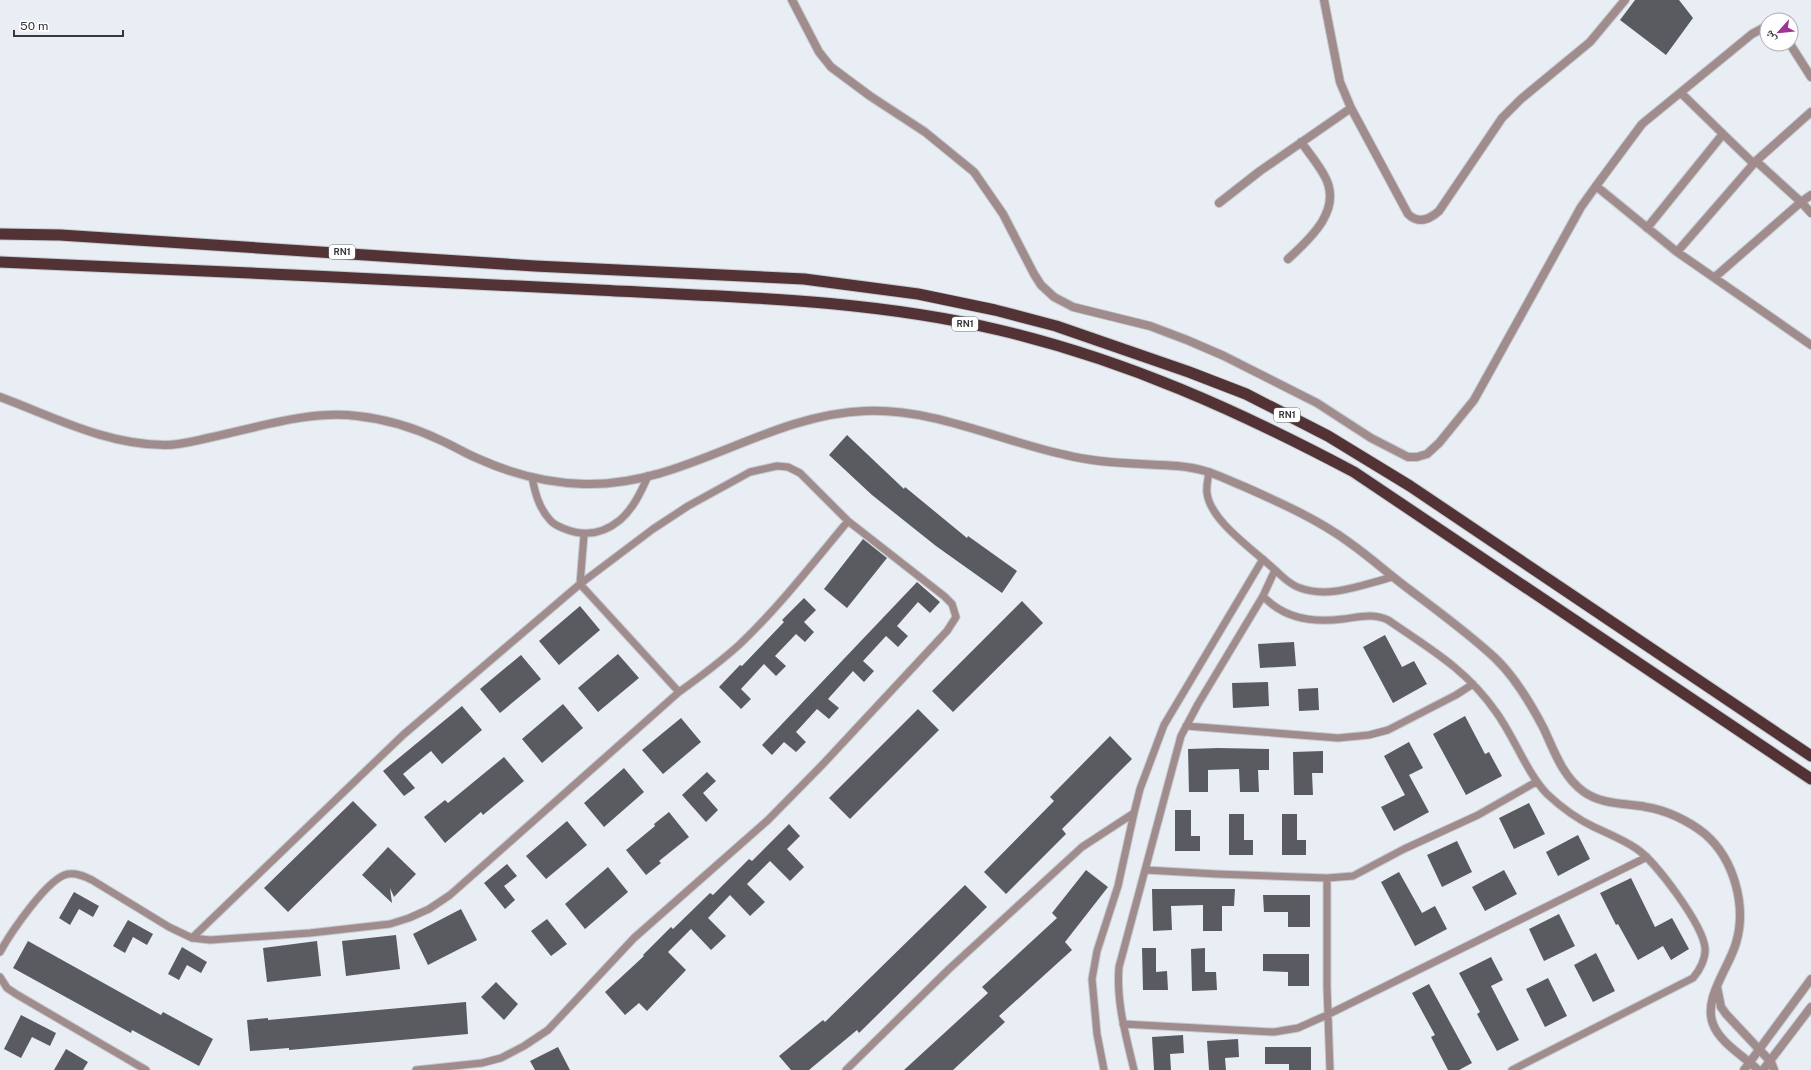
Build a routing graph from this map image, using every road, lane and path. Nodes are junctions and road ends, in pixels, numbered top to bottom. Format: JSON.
{"nodes":[{"id":1,"x":792,"y":0,"type":"edge"},
{"id":2,"x":1324,"y":0,"type":"edge"},
{"id":3,"x":1625,"y":0,"type":"edge"},
{"id":4,"x":1759,"y":30,"type":"edge"},
{"id":5,"x":1795,"y":52,"type":"edge"},
{"id":6,"x":1811,"y":77,"type":"edge"},
{"id":7,"x":1681,"y":93,"type":"junction"},
{"id":8,"x":1351,"y":108,"type":"junction"},
{"id":9,"x":1811,"y":112,"type":"edge"},
{"id":10,"x":1723,"y":134,"type":"junction"},
{"id":11,"x":1301,"y":142,"type":"junction"},
{"id":12,"x":1755,"y":163,"type":"junction"},
{"id":13,"x":1596,"y":186,"type":"junction"},
{"id":14,"x":1811,"y":195,"type":"edge"},
{"id":15,"x":1801,"y":202,"type":"junction"},
{"id":16,"x":1218,"y":203,"type":"dead end"},
{"id":17,"x":1811,"y":213,"type":"edge"},
{"id":18,"x":1647,"y":228,"type":"junction"},
{"id":19,"x":0,"y":234,"type":"edge"},
{"id":20,"x":1677,"y":252,"type":"junction"},
{"id":21,"x":1288,"y":260,"type":"dead end"},
{"id":22,"x":0,"y":262,"type":"edge"},
{"id":23,"x":1715,"y":277,"type":"junction"},
{"id":24,"x":1811,"y":345,"type":"edge"},
{"id":25,"x":0,"y":397,"type":"edge"},
{"id":26,"x":1209,"y":472,"type":"junction"},
{"id":27,"x":648,"y":476,"type":"junction"},
{"id":28,"x":532,"y":478,"type":"junction"},
{"id":29,"x":848,"y":521,"type":"junction"},
{"id":30,"x":584,"y":534,"type":"junction"},
{"id":31,"x":1264,"y":559,"type":"junction"},
{"id":32,"x":1275,"y":570,"type":"junction"},
{"id":33,"x":1393,"y":577,"type":"junction"},
{"id":34,"x":580,"y":584,"type":"junction"},
{"id":35,"x":1263,"y":596,"type":"junction"},
{"id":36,"x":1473,"y":684,"type":"junction"},
{"id":37,"x":679,"y":692,"type":"junction"},
{"id":38,"x":1186,"y":726,"type":"junction"},
{"id":39,"x":1811,"y":756,"type":"edge"},
{"id":40,"x":1811,"y":779,"type":"edge"},
{"id":41,"x":1536,"y":782,"type":"junction"},
{"id":42,"x":1134,"y":813,"type":"junction"},
{"id":43,"x":1647,"y":857,"type":"junction"},
{"id":44,"x":1146,"y":870,"type":"junction"},
{"id":45,"x":1327,"y":878,"type":"junction"},
{"id":46,"x":192,"y":938,"type":"junction"},
{"id":47,"x":0,"y":952,"type":"edge"},
{"id":48,"x":0,"y":977,"type":"edge"},
{"id":49,"x":1811,"y":979,"type":"edge"},
{"id":50,"x":1717,"y":987,"type":"junction"},
{"id":51,"x":1811,"y":1007,"type":"edge"},
{"id":52,"x":1328,"y":1015,"type":"junction"},
{"id":53,"x":1124,"y":1024,"type":"junction"},
{"id":54,"x":1759,"y":1050,"type":"junction"},
{"id":55,"x":1750,"y":1062,"type":"junction"},
{"id":56,"x":1771,"y":1062,"type":"junction"},
{"id":57,"x":146,"y":1070,"type":"edge"},
{"id":58,"x":416,"y":1070,"type":"edge"},
{"id":59,"x":846,"y":1070,"type":"edge"},
{"id":60,"x":1104,"y":1070,"type":"edge"},
{"id":61,"x":1134,"y":1070,"type":"edge"},
{"id":62,"x":1330,"y":1070,"type":"edge"},
{"id":63,"x":1512,"y":1070,"type":"edge"},
{"id":64,"x":1744,"y":1070,"type":"edge"},
{"id":65,"x":1758,"y":1070,"type":"edge"},
{"id":66,"x":1763,"y":1070,"type":"edge"},
{"id":67,"x":1774,"y":1070,"type":"edge"}],
"edges":[{"from":1,"to":13,"type":"street"},
{"from":2,"to":8,"type":"street"},
{"from":3,"to":8,"type":"street"},
{"from":4,"to":7,"type":"street"},
{"from":5,"to":6,"type":"street"},
{"from":7,"to":10,"type":"street"},
{"from":7,"to":13,"type":"street"},
{"from":8,"to":11,"type":"street"},
{"from":9,"to":12,"type":"street"},
{"from":10,"to":12,"type":"street"},
{"from":10,"to":18,"type":"street"},
{"from":11,"to":16,"type":"street"},
{"from":11,"to":21,"type":"street"},
{"from":12,"to":15,"type":"street"},
{"from":12,"to":20,"type":"street"},
{"from":13,"to":18,"type":"street"},
{"from":14,"to":15,"type":"street"},
{"from":15,"to":17,"type":"street"},
{"from":15,"to":23,"type":"street"},
{"from":18,"to":20,"type":"street"},
{"from":19,"to":39,"type":"highway","number":"RN1"},
{"from":20,"to":23,"type":"street"},
{"from":22,"to":40,"type":"highway","number":"RN1"},
{"from":23,"to":24,"type":"street"},
{"from":25,"to":28,"type":"street"},
{"from":26,"to":27,"type":"street"},
{"from":26,"to":31,"type":"lane"},
{"from":26,"to":33,"type":"street"},
{"from":27,"to":28,"type":"street"},
{"from":27,"to":30,"type":"lane"},
{"from":28,"to":30,"type":"lane"},
{"from":29,"to":34,"type":"lane"},
{"from":29,"to":37,"type":"lane"},
{"from":29,"to":58,"type":"lane"},
{"from":30,"to":34,"type":"lane"},
{"from":31,"to":32,"type":"lane"},
{"from":31,"to":42,"type":"lane"},
{"from":32,"to":33,"type":"lane"},
{"from":32,"to":35,"type":"lane"},
{"from":33,"to":50,"type":"street"},
{"from":34,"to":37,"type":"lane"},
{"from":34,"to":46,"type":"lane"},
{"from":35,"to":36,"type":"lane"},
{"from":35,"to":38,"type":"lane"},
{"from":36,"to":38,"type":"lane"},
{"from":36,"to":41,"type":"lane"},
{"from":37,"to":46,"type":"lane"},
{"from":38,"to":44,"type":"lane"},
{"from":41,"to":43,"type":"lane"},
{"from":41,"to":45,"type":"lane"},
{"from":42,"to":59,"type":"lane"},
{"from":42,"to":60,"type":"lane"},
{"from":43,"to":52,"type":"lane"},
{"from":43,"to":63,"type":"lane"},
{"from":44,"to":45,"type":"lane"},
{"from":44,"to":53,"type":"lane"},
{"from":45,"to":52,"type":"lane"},
{"from":46,"to":47,"type":"lane"},
{"from":48,"to":57,"type":"lane"},
{"from":49,"to":54,"type":"street"},
{"from":50,"to":54,"type":"street"},
{"from":50,"to":55,"type":"street"},
{"from":51,"to":56,"type":"street"},
{"from":52,"to":53,"type":"lane"},
{"from":52,"to":62,"type":"lane"},
{"from":53,"to":61,"type":"lane"},
{"from":54,"to":55,"type":"street"},
{"from":54,"to":56,"type":"street"},
{"from":55,"to":64,"type":"street"},
{"from":55,"to":65,"type":"street"},
{"from":56,"to":66,"type":"street"},
{"from":56,"to":67,"type":"street"}]}
